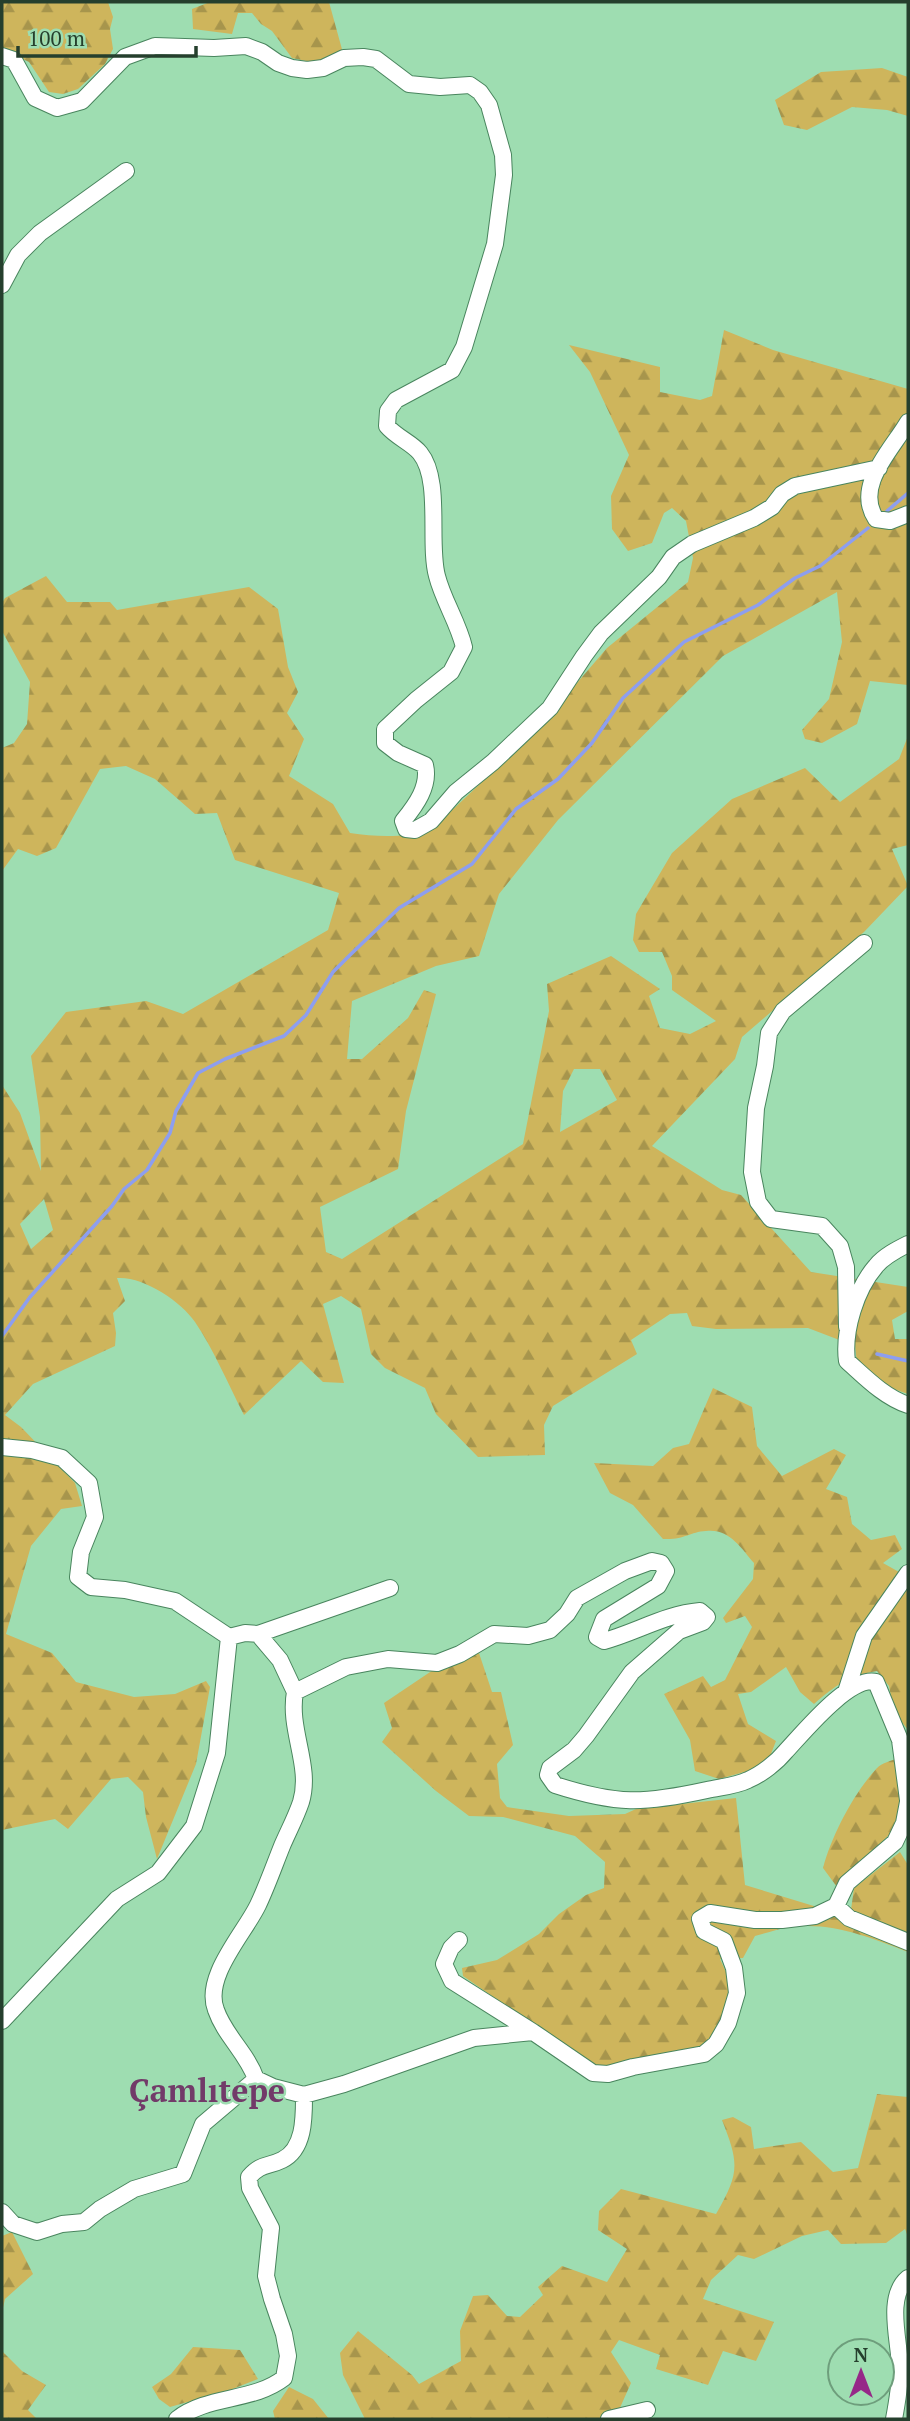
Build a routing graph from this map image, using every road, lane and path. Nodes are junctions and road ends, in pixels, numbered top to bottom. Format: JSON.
{"nodes":[{"id":1,"x":2,"y":56,"type":"edge"},
{"id":2,"x":126,"y":171,"type":"dead end"},
{"id":3,"x":2,"y":285,"type":"edge"},
{"id":4,"x":908,"y":422,"type":"edge"},
{"id":5,"x":879,"y":468,"type":"junction"},
{"id":6,"x":908,"y":514,"type":"edge"},
{"id":7,"x":864,"y":943,"type":"dead end"},
{"id":8,"x":908,"y":1244,"type":"edge"},
{"id":9,"x":847,"y":1327,"type":"junction"},
{"id":10,"x":908,"y":1405,"type":"edge"},
{"id":11,"x":2,"y":1447,"type":"edge"},
{"id":12,"x":908,"y":1573,"type":"edge"},
{"id":13,"x":390,"y":1588,"type":"dead end"},
{"id":14,"x":258,"y":1634,"type":"junction"},
{"id":15,"x":229,"y":1637,"type":"junction"},
{"id":16,"x":295,"y":1692,"type":"junction"},
{"id":17,"x":846,"y":1692,"type":"junction"},
{"id":18,"x":908,"y":1801,"type":"edge"},
{"id":19,"x":908,"y":1823,"type":"edge"},
{"id":20,"x":895,"y":1842,"type":"junction"},
{"id":21,"x":836,"y":1906,"type":"junction"},
{"id":22,"x":459,"y":1940,"type":"dead end"},
{"id":23,"x":908,"y":1942,"type":"edge"},
{"id":24,"x":2,"y":2021,"type":"edge"},
{"id":25,"x":533,"y":2032,"type":"junction"},
{"id":26,"x":256,"y":2079,"type":"junction"},
{"id":27,"x":304,"y":2095,"type":"junction"},
{"id":28,"x":2,"y":2212,"type":"edge"},
{"id":29,"x":908,"y":2278,"type":"edge"},
{"id":30,"x":647,"y":2410,"type":"dead end"},
{"id":31,"x":890,"y":2417,"type":"edge"},
{"id":32,"x":177,"y":2419,"type":"edge"},
{"id":33,"x":609,"y":2419,"type":"edge"}],
"edges":[{"from":1,"to":5,"type":"street"},
{"from":2,"to":3,"type":"street"},
{"from":4,"to":5,"type":"street"},
{"from":5,"to":6,"type":"street"},
{"from":7,"to":9,"type":"street"},
{"from":8,"to":9,"type":"street"},
{"from":9,"to":10,"type":"street"},
{"from":11,"to":15,"type":"street"},
{"from":12,"to":17,"type":"street"},
{"from":13,"to":14,"type":"street"},
{"from":14,"to":15,"type":"street"},
{"from":14,"to":16,"type":"street"},
{"from":15,"to":24,"type":"street"},
{"from":16,"to":17,"type":"street"},
{"from":16,"to":26,"type":"street"},
{"from":17,"to":18,"type":"street"},
{"from":18,"to":20,"type":"street"},
{"from":19,"to":20,"type":"street"},
{"from":20,"to":21,"type":"street"},
{"from":21,"to":23,"type":"street"},
{"from":21,"to":25,"type":"street"},
{"from":22,"to":25,"type":"street"},
{"from":25,"to":27,"type":"street"},
{"from":26,"to":27,"type":"street"},
{"from":26,"to":28,"type":"street"},
{"from":27,"to":32,"type":"street"},
{"from":29,"to":31,"type":"street"},
{"from":30,"to":33,"type":"street"}]}
